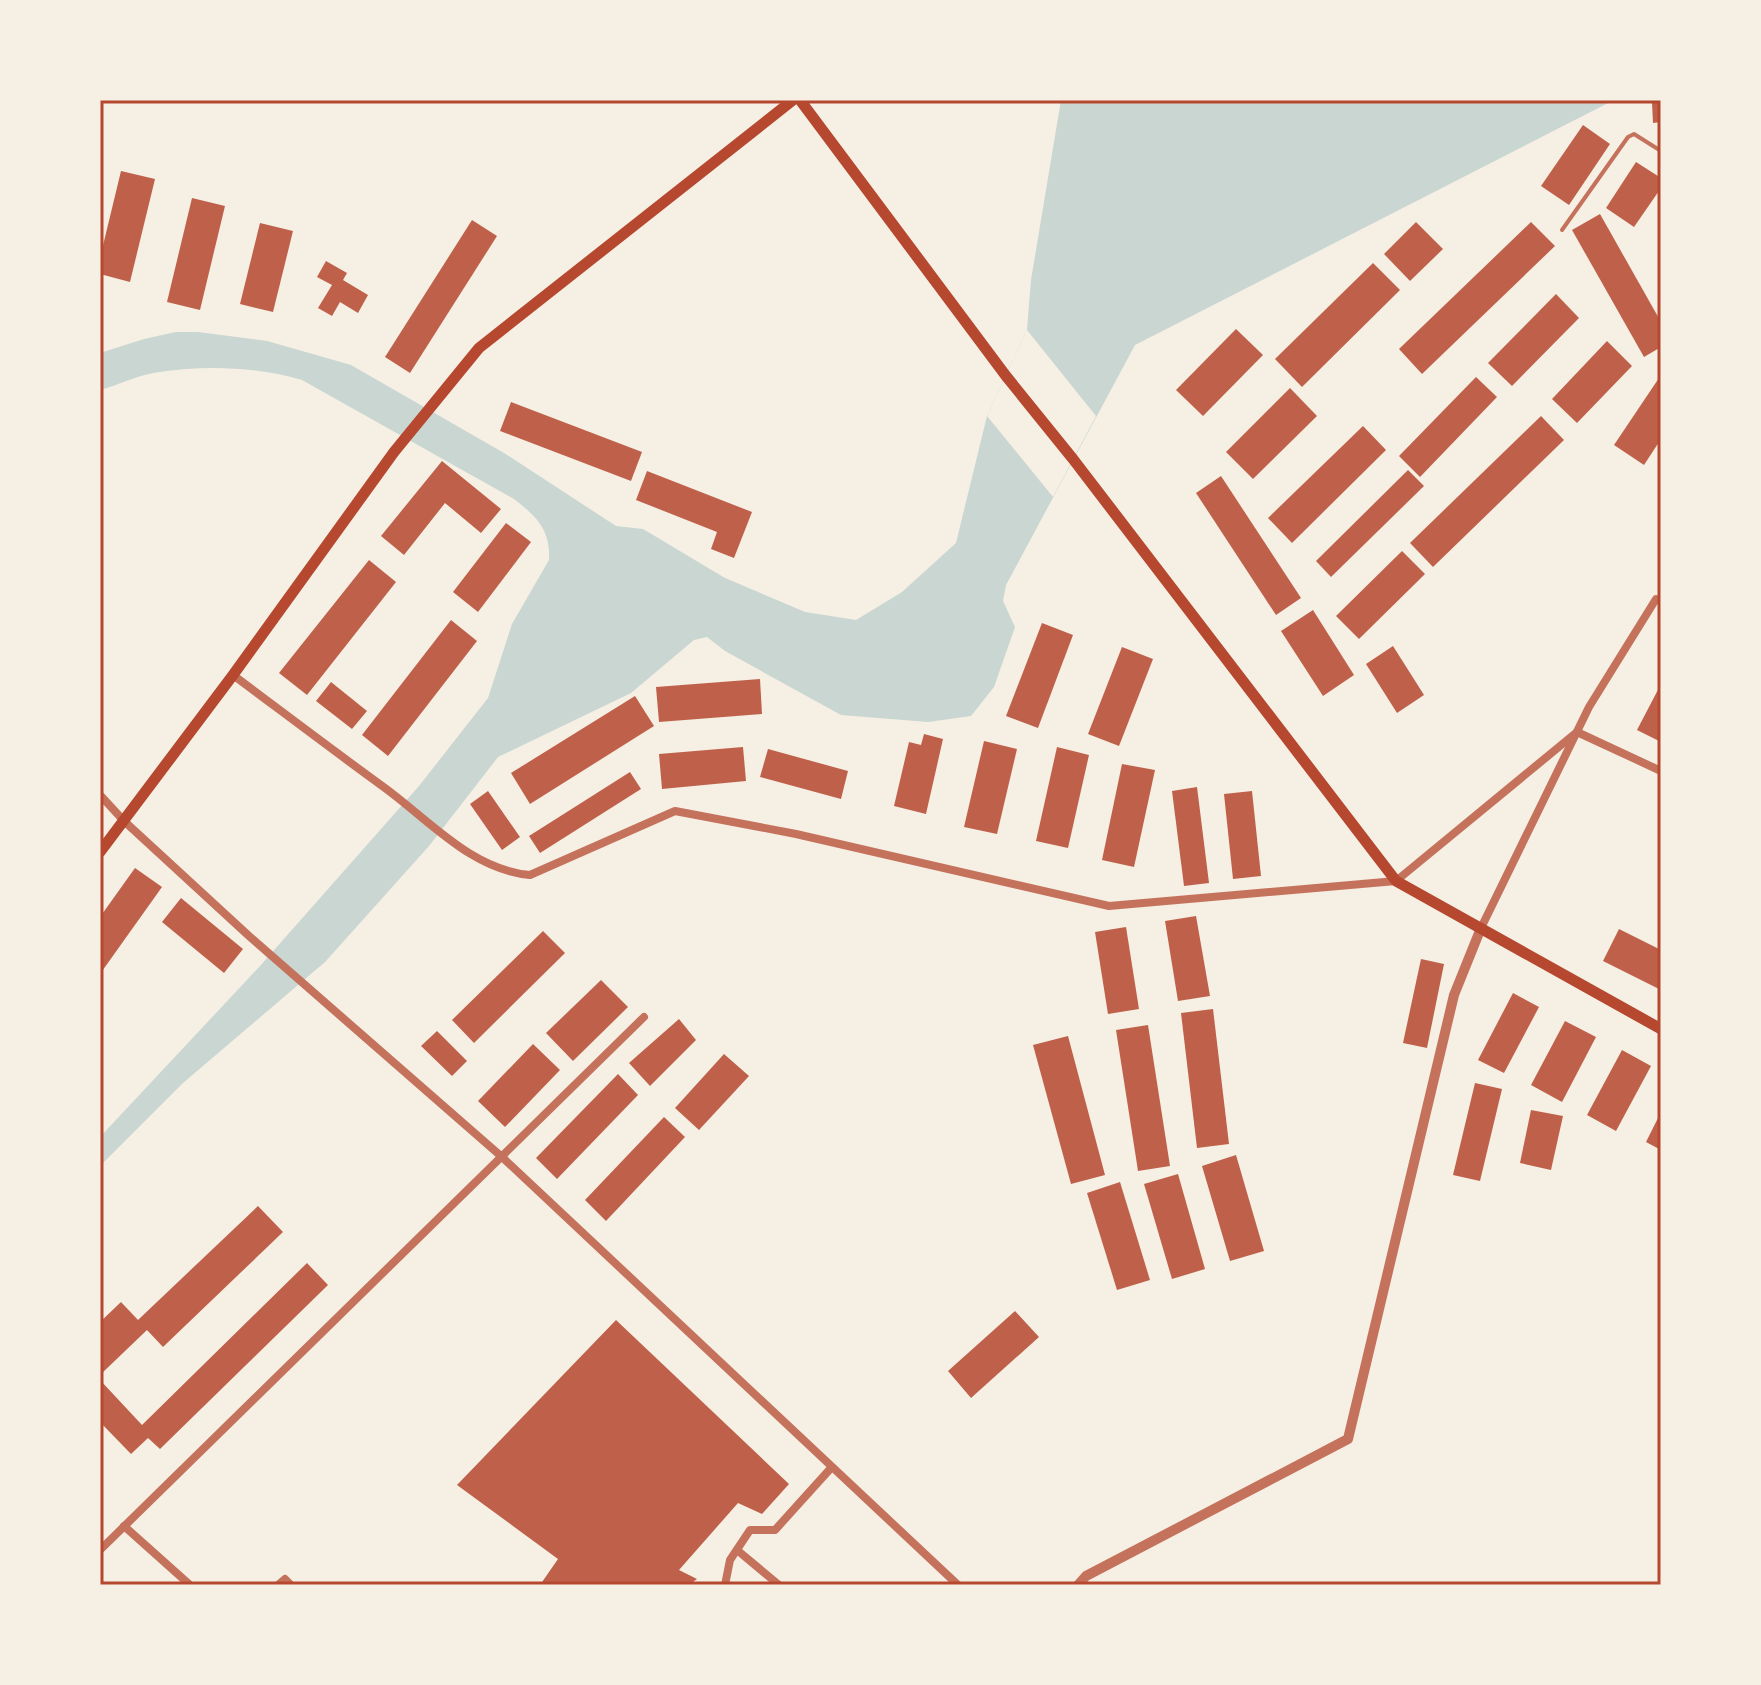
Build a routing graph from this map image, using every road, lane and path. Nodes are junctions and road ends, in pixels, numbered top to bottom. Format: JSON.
{"nodes":[{"id":1,"x":793,"y":100,"type":"edge"},
{"id":2,"x":800,"y":100,"type":"edge"},
{"id":3,"x":1661,"y":151,"type":"edge"},
{"id":4,"x":1562,"y":230,"type":"dead end"},
{"id":5,"x":1659,"y":597,"type":"edge"},
{"id":6,"x":233,"y":675,"type":"junction"},
{"id":7,"x":1577,"y":732,"type":"junction"},
{"id":8,"x":1661,"y":771,"type":"edge"},
{"id":9,"x":100,"y":795,"type":"edge"},
{"id":10,"x":124,"y":821,"type":"junction"},
{"id":11,"x":100,"y":852,"type":"edge"},
{"id":12,"x":1396,"y":881,"type":"junction"},
{"id":13,"x":1481,"y":928,"type":"junction"},
{"id":14,"x":644,"y":1017,"type":"dead end"},
{"id":15,"x":1661,"y":1029,"type":"edge"},
{"id":16,"x":502,"y":1157,"type":"junction"},
{"id":17,"x":831,"y":1468,"type":"junction"},
{"id":18,"x":124,"y":1526,"type":"junction"},
{"id":19,"x":100,"y":1550,"type":"edge"},
{"id":20,"x":737,"y":1550,"type":"junction"},
{"id":21,"x":190,"y":1585,"type":"edge"},
{"id":22,"x":278,"y":1585,"type":"edge"},
{"id":23,"x":291,"y":1585,"type":"edge"},
{"id":24,"x":726,"y":1585,"type":"edge"},
{"id":25,"x":779,"y":1585,"type":"edge"},
{"id":26,"x":958,"y":1585,"type":"edge"},
{"id":27,"x":1078,"y":1585,"type":"edge"}],
"edges":[{"from":1,"to":6,"type":"main road"},
{"from":2,"to":12,"type":"main road"},
{"from":3,"to":4,"type":"lane"},
{"from":5,"to":7,"type":"street"},
{"from":6,"to":10,"type":"main road"},
{"from":6,"to":12,"type":"street"},
{"from":7,"to":8,"type":"street"},
{"from":7,"to":12,"type":"street"},
{"from":7,"to":13,"type":"street"},
{"from":9,"to":10,"type":"street"},
{"from":10,"to":11,"type":"main road"},
{"from":10,"to":16,"type":"street"},
{"from":12,"to":13,"type":"main road"},
{"from":13,"to":15,"type":"main road"},
{"from":13,"to":27,"type":"street"},
{"from":14,"to":16,"type":"street"},
{"from":16,"to":17,"type":"street"},
{"from":16,"to":18,"type":"street"},
{"from":17,"to":20,"type":"street"},
{"from":17,"to":26,"type":"street"},
{"from":18,"to":19,"type":"street"},
{"from":18,"to":21,"type":"street"},
{"from":20,"to":24,"type":"street"},
{"from":20,"to":25,"type":"street"},
{"from":22,"to":23,"type":"street"}]}
